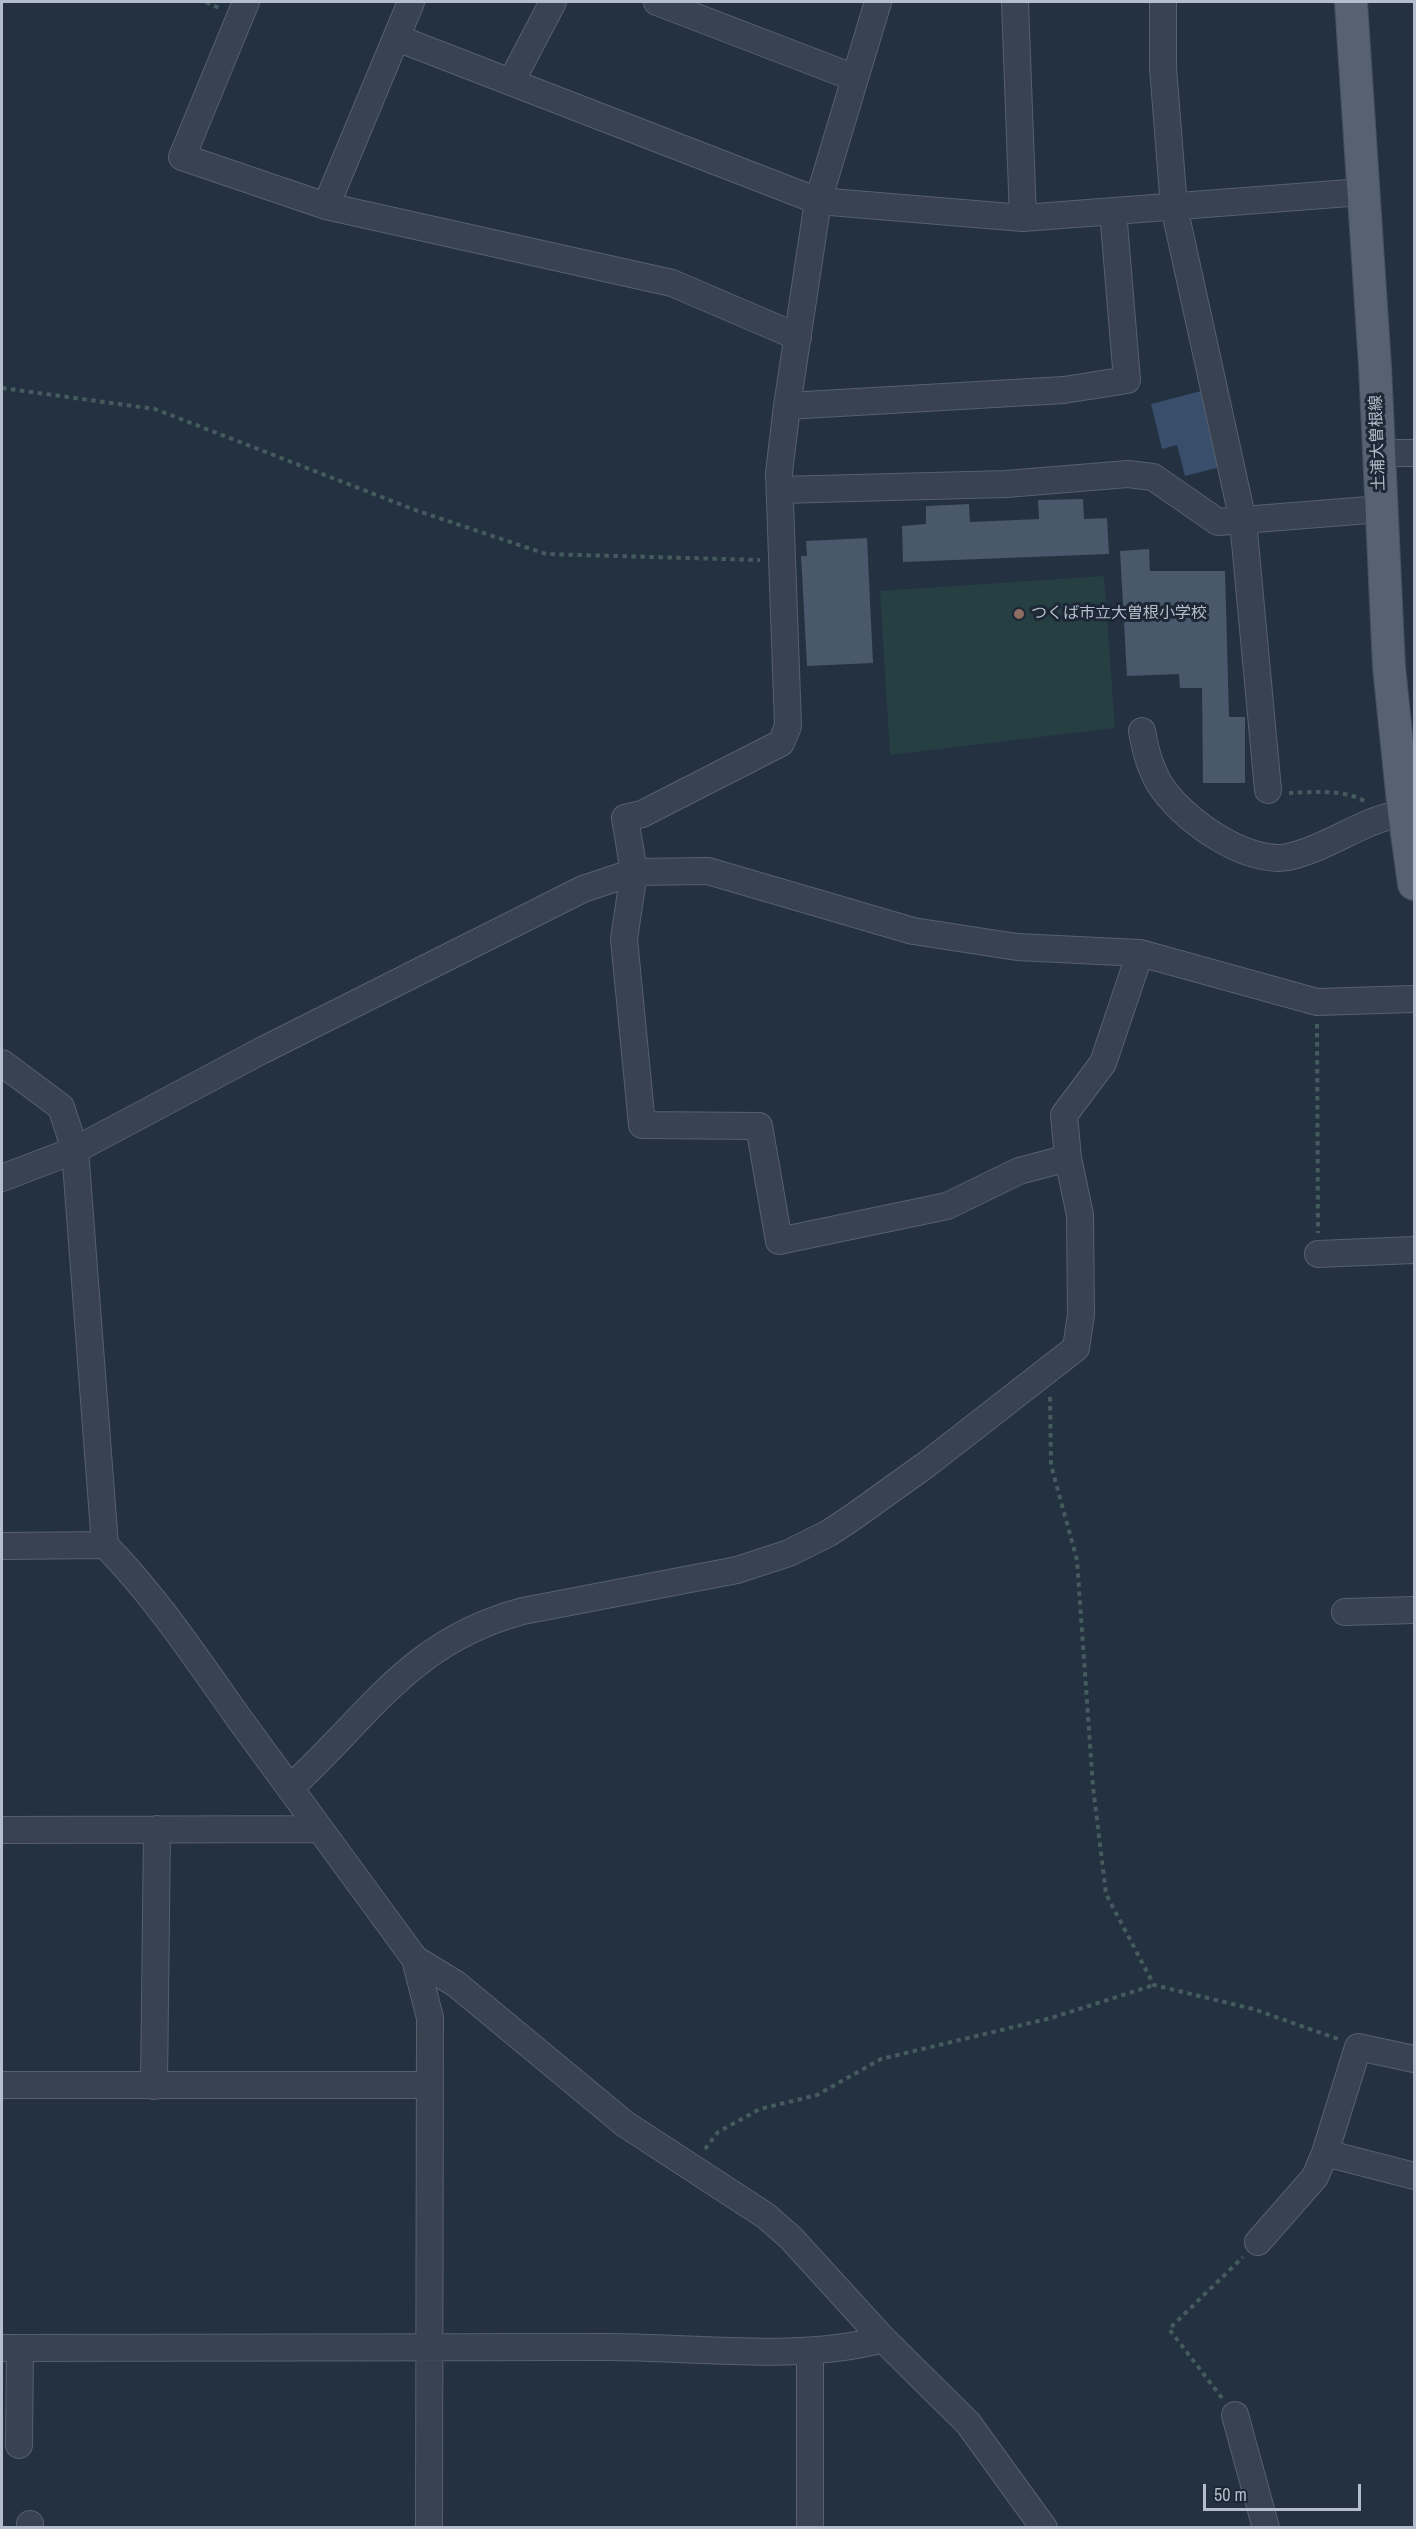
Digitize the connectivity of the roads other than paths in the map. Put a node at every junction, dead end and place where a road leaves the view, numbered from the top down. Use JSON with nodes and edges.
{"nodes":[{"id":1,"x":246,"y":2,"type":"edge"},
{"id":2,"x":411,"y":2,"type":"edge"},
{"id":3,"x":553,"y":2,"type":"edge"},
{"id":4,"x":657,"y":2,"type":"edge"},
{"id":5,"x":878,"y":2,"type":"edge"},
{"id":6,"x":1015,"y":2,"type":"edge"},
{"id":7,"x":1163,"y":2,"type":"edge"},
{"id":8,"x":1351,"y":2,"type":"edge"},
{"id":9,"x":397,"y":38,"type":"junction"},
{"id":10,"x":855,"y":78,"type":"junction"},
{"id":11,"x":511,"y":82,"type":"junction"},
{"id":12,"x":1362,"y":192,"type":"junction"},
{"id":13,"x":818,"y":201,"type":"junction"},
{"id":14,"x":326,"y":206,"type":"junction"},
{"id":15,"x":1174,"y":207,"type":"junction"},
{"id":16,"x":1113,"y":211,"type":"junction"},
{"id":17,"x":1023,"y":218,"type":"junction"},
{"id":18,"x":798,"y":337,"type":"junction"},
{"id":19,"x":787,"y":406,"type":"junction"},
{"id":20,"x":1378,"y":453,"type":"junction"},
{"id":21,"x":1414,"y":453,"type":"edge"},
{"id":22,"x":780,"y":490,"type":"junction"},
{"id":23,"x":1381,"y":509,"type":"junction"},
{"id":24,"x":1243,"y":521,"type":"junction"},
{"id":25,"x":1142,"y":731,"type":"dead end"},
{"id":26,"x":1268,"y":790,"type":"road end"},
{"id":27,"x":1404,"y":812,"type":"junction"},
{"id":28,"x":634,"y":872,"type":"junction"},
{"id":29,"x":1414,"y":884,"type":"edge"},
{"id":30,"x":1140,"y":953,"type":"junction"},
{"id":31,"x":1414,"y":999,"type":"edge"},
{"id":32,"x":2,"y":1064,"type":"edge"},
{"id":33,"x":75,"y":1150,"type":"junction"},
{"id":34,"x":1068,"y":1158,"type":"junction"},
{"id":35,"x":2,"y":1178,"type":"edge"},
{"id":36,"x":1414,"y":1250,"type":"edge"},
{"id":37,"x":1318,"y":1254,"type":"road end"},
{"id":38,"x":105,"y":1545,"type":"junction"},
{"id":39,"x":2,"y":1546,"type":"edge"},
{"id":40,"x":1414,"y":1610,"type":"edge"},
{"id":41,"x":1346,"y":1611,"type":"dead end"},
{"id":42,"x":290,"y":1788,"type":"junction"},
{"id":43,"x":157,"y":1829,"type":"junction"},
{"id":44,"x":318,"y":1829,"type":"junction"},
{"id":45,"x":2,"y":1830,"type":"edge"},
{"id":46,"x":416,"y":1959,"type":"junction"},
{"id":47,"x":1414,"y":2059,"type":"edge"},
{"id":48,"x":2,"y":2085,"type":"edge"},
{"id":49,"x":429,"y":2085,"type":"junction"},
{"id":50,"x":154,"y":2086,"type":"junction"},
{"id":51,"x":1325,"y":2153,"type":"junction"},
{"id":52,"x":1414,"y":2176,"type":"edge"},
{"id":53,"x":1258,"y":2241,"type":"road end"},
{"id":54,"x":883,"y":2340,"type":"junction"},
{"id":55,"x":11,"y":2348,"type":"edge"},
{"id":56,"x":429,"y":2348,"type":"junction"},
{"id":57,"x":810,"y":2351,"type":"junction"},
{"id":58,"x":1234,"y":2415,"type":"road end"},
{"id":59,"x":19,"y":2445,"type":"dead end"},
{"id":60,"x":429,"y":2528,"type":"edge"},
{"id":61,"x":810,"y":2528,"type":"edge"},
{"id":62,"x":1044,"y":2528,"type":"edge"},
{"id":63,"x":1266,"y":2528,"type":"edge"}],
"edges":[{"from":1,"to":14,"type":"street"},
{"from":2,"to":9,"type":"street"},
{"from":3,"to":11,"type":"street"},
{"from":4,"to":10,"type":"street"},
{"from":5,"to":10,"type":"street"},
{"from":6,"to":17,"type":"street"},
{"from":7,"to":15,"type":"street"},
{"from":8,"to":12,"type":"main road","name":"土浦大曽根線"},
{"from":9,"to":11,"type":"street"},
{"from":9,"to":14,"type":"street"},
{"from":10,"to":13,"type":"street"},
{"from":11,"to":13,"type":"street"},
{"from":12,"to":15,"type":"street"},
{"from":12,"to":20,"type":"main road","name":"土浦大曽根線"},
{"from":13,"to":17,"type":"street"},
{"from":13,"to":18,"type":"street"},
{"from":14,"to":18,"type":"street"},
{"from":15,"to":16,"type":"street"},
{"from":15,"to":24,"type":"street"},
{"from":16,"to":17,"type":"street"},
{"from":16,"to":19,"type":"street"},
{"from":18,"to":19,"type":"street"},
{"from":19,"to":22,"type":"street"},
{"from":20,"to":21,"type":"street"},
{"from":20,"to":23,"type":"main road","name":"土浦大曽根線"},
{"from":22,"to":24,"type":"street"},
{"from":22,"to":28,"type":"street"},
{"from":23,"to":24,"type":"street"},
{"from":23,"to":27,"type":"main road","name":"土浦大曽根線"},
{"from":24,"to":26,"type":"street"},
{"from":25,"to":27,"type":"street"},
{"from":27,"to":29,"type":"main road","name":"土浦大曽根線"},
{"from":28,"to":30,"type":"street"},
{"from":28,"to":33,"type":"street"},
{"from":28,"to":34,"type":"street"},
{"from":30,"to":31,"type":"street"},
{"from":30,"to":34,"type":"street"},
{"from":32,"to":33,"type":"street"},
{"from":33,"to":35,"type":"street"},
{"from":33,"to":38,"type":"street"},
{"from":34,"to":42,"type":"street"},
{"from":36,"to":37,"type":"street"},
{"from":38,"to":39,"type":"street"},
{"from":38,"to":42,"type":"street"},
{"from":40,"to":41,"type":"street"},
{"from":42,"to":44,"type":"street"},
{"from":43,"to":44,"type":"street"},
{"from":43,"to":45,"type":"street"},
{"from":43,"to":50,"type":"street"},
{"from":44,"to":46,"type":"street"},
{"from":46,"to":49,"type":"street"},
{"from":46,"to":54,"type":"street"},
{"from":47,"to":51,"type":"street"},
{"from":48,"to":50,"type":"street"},
{"from":49,"to":50,"type":"street"},
{"from":49,"to":56,"type":"street"},
{"from":51,"to":52,"type":"street"},
{"from":51,"to":53,"type":"street"},
{"from":54,"to":57,"type":"street"},
{"from":54,"to":62,"type":"street"},
{"from":55,"to":56,"type":"street"},
{"from":55,"to":59,"type":"street"},
{"from":56,"to":57,"type":"street"},
{"from":56,"to":60,"type":"street"},
{"from":57,"to":61,"type":"street"},
{"from":58,"to":63,"type":"street"}]}
